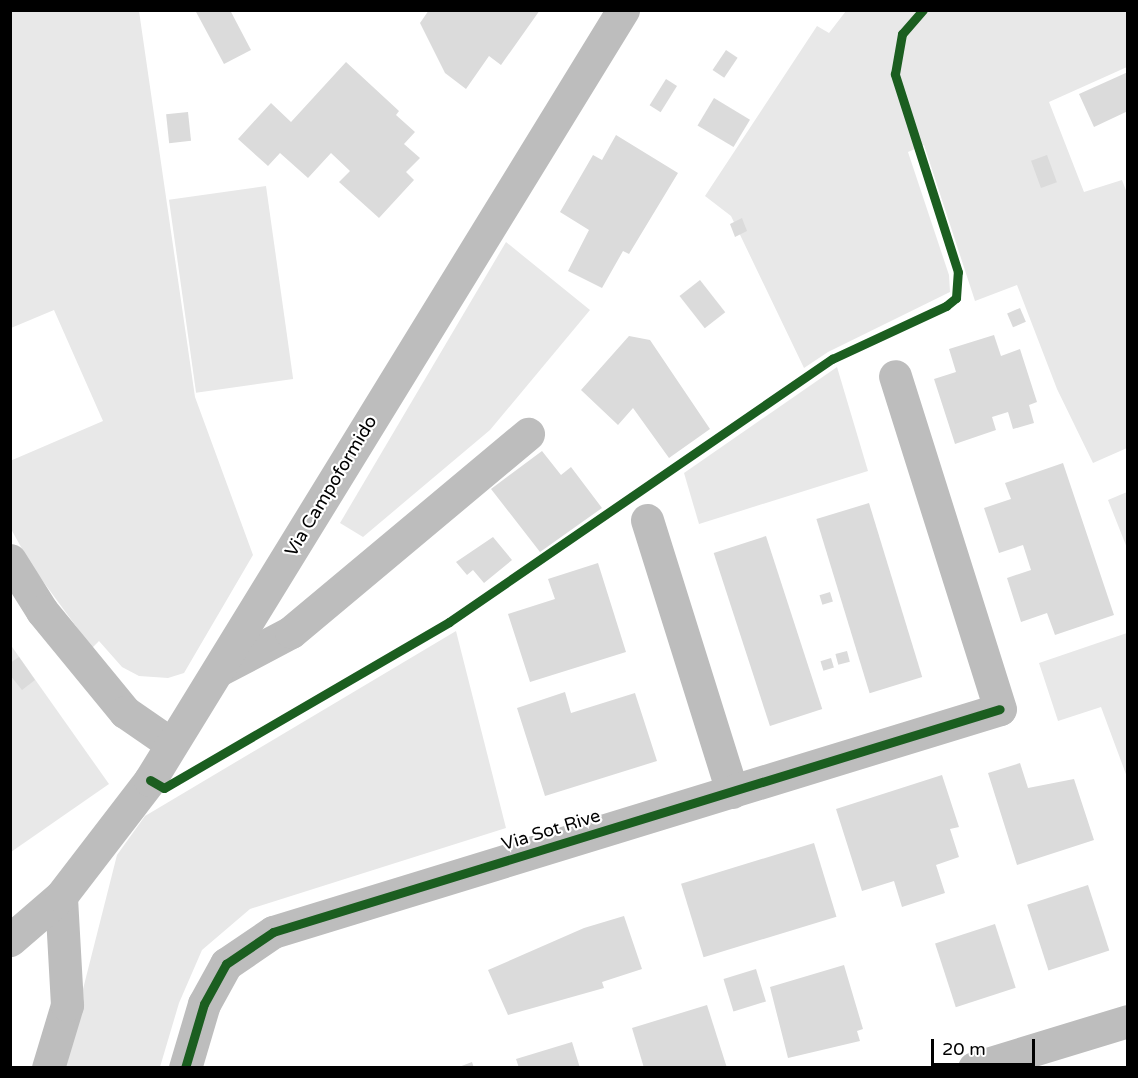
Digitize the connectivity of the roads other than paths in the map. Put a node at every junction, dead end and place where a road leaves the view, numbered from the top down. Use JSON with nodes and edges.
{"nodes":[{"id":1,"x":623,"y":10,"type":"edge"},
{"id":2,"x":895,"y":376,"type":"dead end"},
{"id":3,"x":528,"y":434,"type":"dead end"},
{"id":4,"x":647,"y":520,"type":"dead end"},
{"id":5,"x":10,"y":560,"type":"edge"},
{"id":6,"x":219,"y":670,"type":"junction"},
{"id":7,"x":170,"y":743,"type":"junction"},
{"id":8,"x":732,"y":792,"type":"junction"},
{"id":9,"x":61,"y":896,"type":"junction"},
{"id":10,"x":10,"y":940,"type":"edge"},
{"id":11,"x":1128,"y":1021,"type":"edge"},
{"id":12,"x":48,"y":1068,"type":"edge"},
{"id":13,"x":185,"y":1068,"type":"edge"},
{"id":14,"x":974,"y":1068,"type":"edge"}],
"edges":[{"from":1,"to":6,"type":"street","name":"Via Campoformido"},
{"from":2,"to":8,"type":"street","name":"Via Sot Rive"},
{"from":3,"to":6,"type":"street"},
{"from":4,"to":8,"type":"street"},
{"from":5,"to":7,"type":"street"},
{"from":6,"to":7,"type":"street","name":"Via Campoformido"},
{"from":7,"to":9,"type":"street","name":"Via Campoformido"},
{"from":8,"to":13,"type":"street","name":"Via Sot Rive"},
{"from":9,"to":10,"type":"street","name":"Via Campoformido"},
{"from":9,"to":12,"type":"street"},
{"from":11,"to":14,"type":"street"}]}
